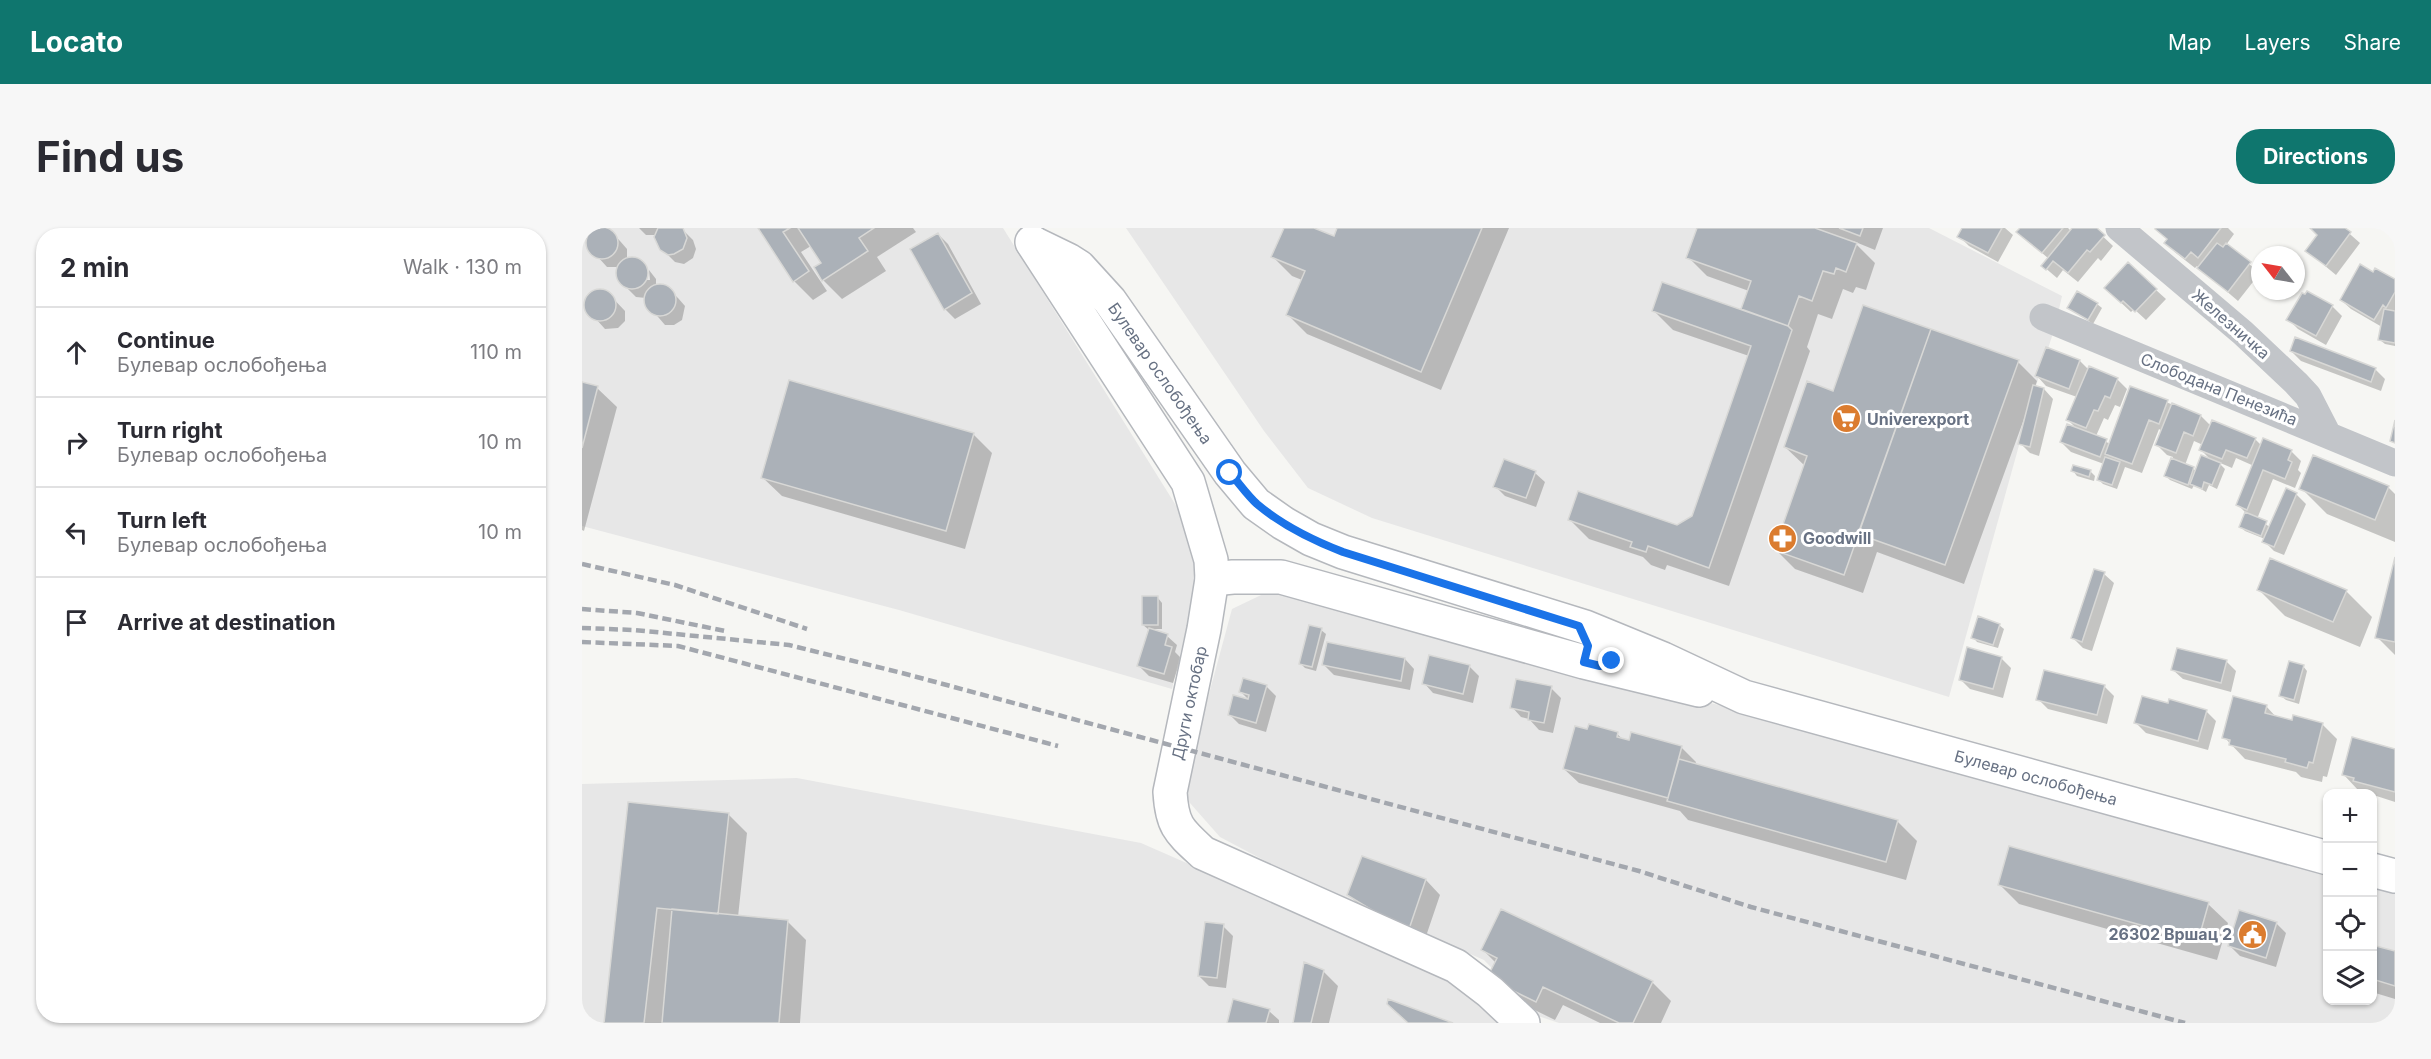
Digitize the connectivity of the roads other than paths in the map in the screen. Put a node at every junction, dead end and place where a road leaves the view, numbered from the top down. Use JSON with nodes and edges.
{"nodes":[{"id":1,"x":2119,"y":228,"type":"edge"},
{"id":2,"x":1029,"y":236,"type":"edge"},
{"id":3,"x":2043,"y":317,"type":"dead end"},
{"id":4,"x":2327,"y":433,"type":"junction"},
{"id":5,"x":2395,"y":462,"type":"edge"},
{"id":6,"x":1212,"y":579,"type":"junction"},
{"id":7,"x":1579,"y":626,"type":"junction"},
{"id":8,"x":1663,"y":658,"type":"junction"},
{"id":9,"x":1592,"y":664,"type":"junction"},
{"id":10,"x":1744,"y":697,"type":"junction"},
{"id":11,"x":2323,"y":857,"type":"edge"},
{"id":12,"x":2377,"y":871,"type":"edge"},
{"id":13,"x":2395,"y":876,"type":"edge"},
{"id":14,"x":1523,"y":1023,"type":"edge"}],
"edges":[{"from":1,"to":4,"type":"street","name":"Железничка"},
{"from":2,"to":6,"type":"street","name":"Други октобар"},
{"from":2,"to":7,"type":"street","name":"Булевар ослобођења"},
{"from":3,"to":4,"type":"street","name":"Слободана Пенезића"},
{"from":4,"to":5,"type":"street","name":"Слободана Пенезића"},
{"from":6,"to":9,"type":"street","name":"Булевар ослобођења"},
{"from":6,"to":14,"type":"street","name":"Други октобар"},
{"from":7,"to":8,"type":"street","name":"Булевар ослобођења"},
{"from":7,"to":9,"type":"street"},
{"from":8,"to":9,"type":"street","name":"Булевар ослобођења"},
{"from":8,"to":10,"type":"street","name":"Булевар ослобођења"},
{"from":9,"to":10,"type":"street","name":"Булевар ослобођења"},
{"from":10,"to":11,"type":"street","name":"Булевар ослобођења"},
{"from":12,"to":13,"type":"street"}]}
